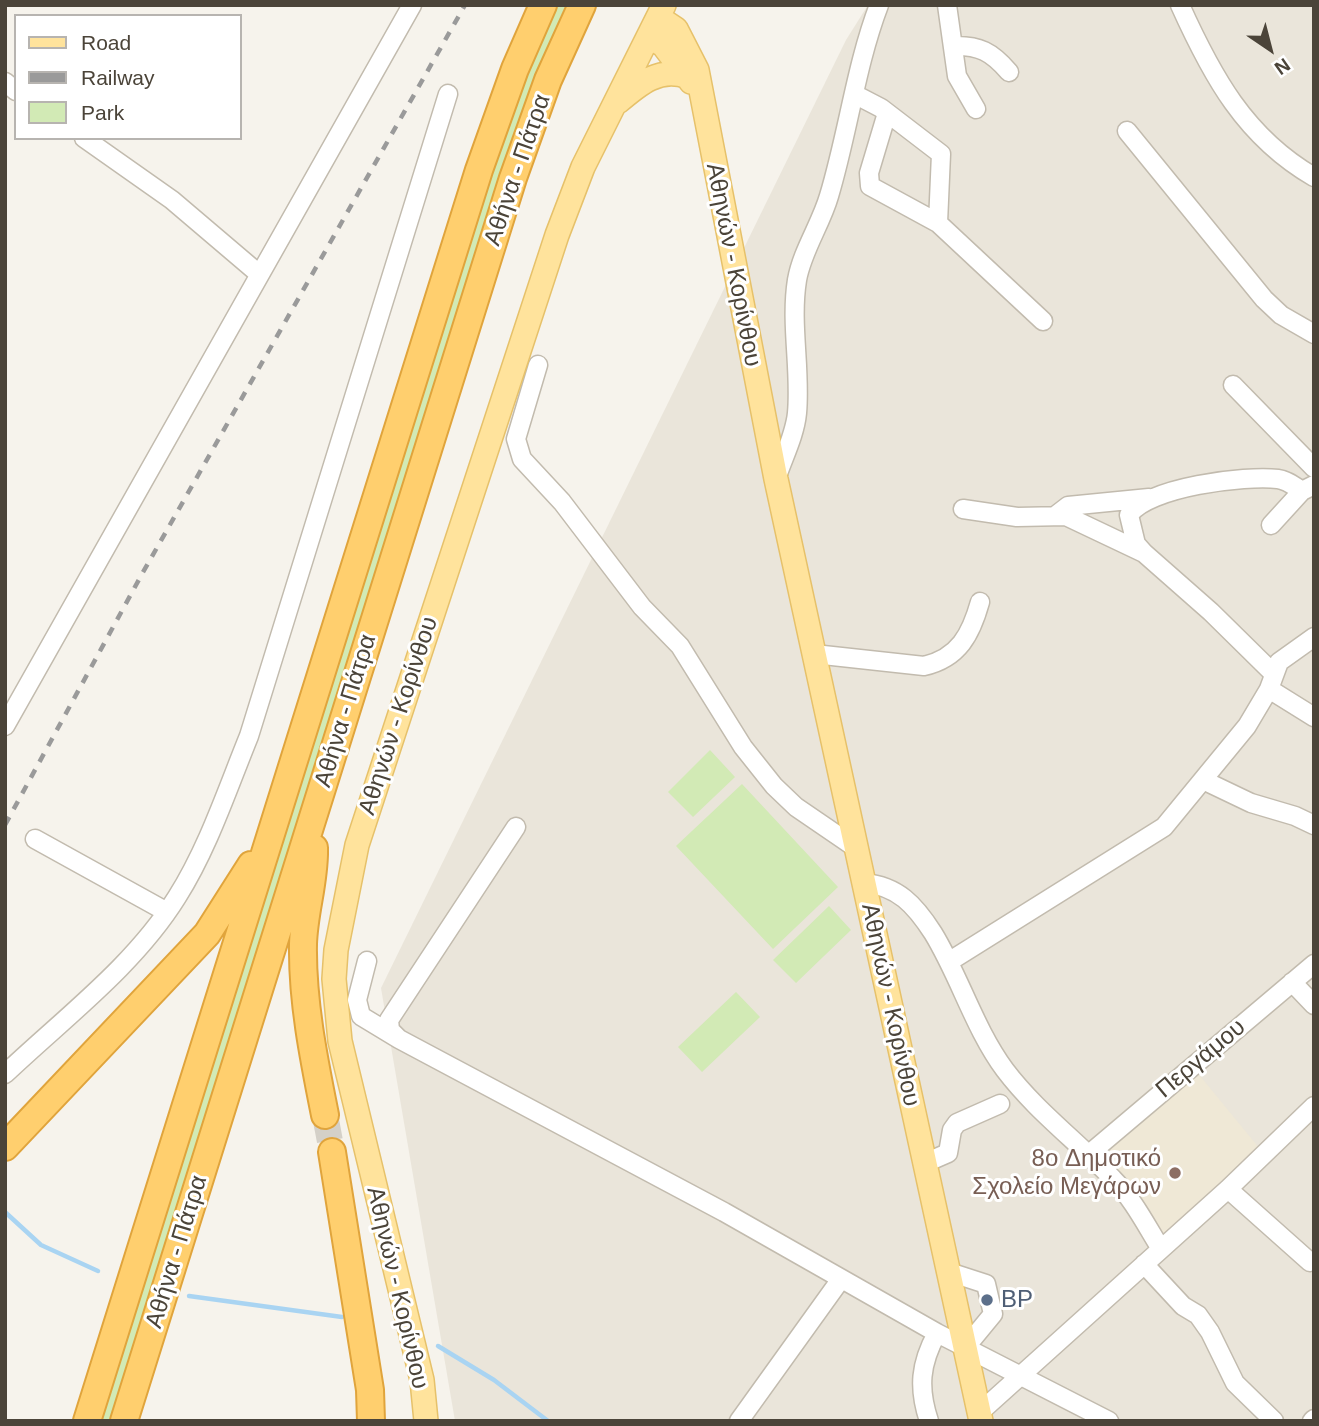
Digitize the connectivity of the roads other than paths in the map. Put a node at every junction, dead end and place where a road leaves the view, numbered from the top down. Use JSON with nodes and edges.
{"nodes":[{"id":1,"x":412,"y":5,"type":"edge"},
{"id":2,"x":542,"y":5,"type":"edge"},
{"id":3,"x":582,"y":5,"type":"edge"},
{"id":4,"x":879,"y":5,"type":"edge"},
{"id":5,"x":947,"y":5,"type":"edge"},
{"id":6,"x":1180,"y":5,"type":"edge"},
{"id":7,"x":657,"y":20,"type":"edge"},
{"id":8,"x":953,"y":47,"type":"junction"},
{"id":9,"x":1009,"y":72,"type":"dead end"},
{"id":10,"x":694,"y":86,"type":"junction"},
{"id":11,"x":448,"y":94,"type":"dead end"},
{"id":12,"x":856,"y":95,"type":"junction"},
{"id":13,"x":613,"y":106,"type":"junction"},
{"id":14,"x":976,"y":108,"type":"dead end"},
{"id":15,"x":887,"y":113,"type":"junction"},
{"id":16,"x":1128,"y":131,"type":"dead end"},
{"id":17,"x":87,"y":140,"type":"edge"},
{"id":18,"x":1314,"y":177,"type":"edge"},
{"id":19,"x":938,"y":223,"type":"junction"},
{"id":20,"x":259,"y":274,"type":"junction"},
{"id":21,"x":1043,"y":321,"type":"dead end"},
{"id":22,"x":1314,"y":334,"type":"edge"},
{"id":23,"x":538,"y":365,"type":"dead end"},
{"id":24,"x":1233,"y":386,"type":"dead end"},
{"id":25,"x":1314,"y":468,"type":"edge"},
{"id":26,"x":776,"y":479,"type":"junction"},
{"id":27,"x":1308,"y":488,"type":"edge"},
{"id":28,"x":1156,"y":497,"type":"junction"},
{"id":29,"x":962,"y":509,"type":"dead end"},
{"id":30,"x":1054,"y":517,"type":"junction"},
{"id":31,"x":1271,"y":525,"type":"dead end"},
{"id":32,"x":1144,"y":553,"type":"junction"},
{"id":33,"x":980,"y":602,"type":"dead end"},
{"id":34,"x":1314,"y":637,"type":"edge"},
{"id":35,"x":814,"y":654,"type":"junction"},
{"id":36,"x":1272,"y":682,"type":"junction"},
{"id":37,"x":1314,"y":717,"type":"edge"},
{"id":38,"x":5,"y":726,"type":"edge"},
{"id":39,"x":1205,"y":781,"type":"junction"},
{"id":40,"x":314,"y":814,"type":"junction"},
{"id":41,"x":1314,"y":825,"type":"edge"},
{"id":42,"x":516,"y":827,"type":"dead end"},
{"id":43,"x":272,"y":831,"type":"junction"},
{"id":44,"x":35,"y":839,"type":"dead end"},
{"id":45,"x":856,"y":848,"type":"junction"},
{"id":46,"x":864,"y":883,"type":"junction"},
{"id":47,"x":166,"y":912,"type":"junction"},
{"id":48,"x":367,"y":961,"type":"dead end"},
{"id":49,"x":950,"y":961,"type":"junction"},
{"id":50,"x":1314,"y":964,"type":"edge"},
{"id":51,"x":1292,"y":982,"type":"junction"},
{"id":52,"x":1314,"y":1005,"type":"edge"},
{"id":53,"x":399,"y":1039,"type":"junction"},
{"id":54,"x":5,"y":1074,"type":"edge"},
{"id":55,"x":1000,"y":1104,"type":"dead end"},
{"id":56,"x":1314,"y":1106,"type":"edge"},
{"id":57,"x":324,"y":1115,"type":"tunnel mouth"},
{"id":58,"x":5,"y":1147,"type":"edge"},
{"id":59,"x":332,"y":1152,"type":"tunnel mouth"},
{"id":60,"x":1088,"y":1155,"type":"junction"},
{"id":61,"x":925,"y":1163,"type":"junction"},
{"id":62,"x":1228,"y":1189,"type":"junction"},
{"id":63,"x":1161,"y":1249,"type":"junction"},
{"id":64,"x":1310,"y":1262,"type":"dead end"},
{"id":65,"x":1144,"y":1264,"type":"junction"},
{"id":66,"x":949,"y":1272,"type":"junction"},
{"id":67,"x":841,"y":1279,"type":"junction"},
{"id":68,"x":937,"y":1334,"type":"junction"},
{"id":69,"x":965,"y":1348,"type":"junction"},
{"id":70,"x":1022,"y":1375,"type":"junction"},
{"id":71,"x":980,"y":1417,"type":"edge"},
{"id":72,"x":87,"y":1421,"type":"edge"},
{"id":73,"x":124,"y":1421,"type":"edge"},
{"id":74,"x":371,"y":1421,"type":"edge"},
{"id":75,"x":426,"y":1421,"type":"edge"},
{"id":76,"x":739,"y":1421,"type":"edge"},
{"id":77,"x":929,"y":1421,"type":"edge"},
{"id":78,"x":1109,"y":1421,"type":"edge"},
{"id":79,"x":1274,"y":1421,"type":"edge"}],
"edges":[{"from":1,"to":20,"type":"street"},
{"from":2,"to":43,"type":"highway","name":"Αθήνα - Πάτρα"},
{"from":3,"to":40,"type":"highway","name":"Αθήνα - Πάτρα"},
{"from":4,"to":12,"type":"street"},
{"from":5,"to":8,"type":"street"},
{"from":6,"to":18,"type":"street"},
{"from":7,"to":10,"type":"main road","name":"Αθηνών - Κορίνθου"},
{"from":7,"to":13,"type":"main road","name":"Αθηνών - Κορίνθου"},
{"from":8,"to":9,"type":"street"},
{"from":8,"to":14,"type":"street"},
{"from":10,"to":13,"type":"main road"},
{"from":10,"to":26,"type":"main road","name":"Αθηνών - Κορίνθου"},
{"from":11,"to":47,"type":"street"},
{"from":12,"to":15,"type":"street"},
{"from":12,"to":26,"type":"street"},
{"from":13,"to":75,"type":"main road","name":"Αθηνών - Κορίνθου"},
{"from":15,"to":19,"type":"street"},
{"from":15,"to":19,"type":"street"},
{"from":16,"to":22,"type":"street"},
{"from":17,"to":20,"type":"street"},
{"from":19,"to":21,"type":"street"},
{"from":20,"to":38,"type":"street"},
{"from":23,"to":45,"type":"street"},
{"from":24,"to":25,"type":"street"},
{"from":26,"to":35,"type":"main road","name":"Αθηνών - Κορίνθου"},
{"from":27,"to":28,"type":"street"},
{"from":27,"to":31,"type":"street"},
{"from":28,"to":30,"type":"street"},
{"from":28,"to":32,"type":"street"},
{"from":29,"to":30,"type":"street"},
{"from":30,"to":32,"type":"street"},
{"from":32,"to":36,"type":"street"},
{"from":33,"to":35,"type":"street"},
{"from":34,"to":36,"type":"street"},
{"from":35,"to":45,"type":"main road","name":"Αθηνών - Κορίνθου"},
{"from":36,"to":37,"type":"street"},
{"from":36,"to":39,"type":"street"},
{"from":39,"to":41,"type":"street"},
{"from":39,"to":49,"type":"street"},
{"from":40,"to":57,"type":"highway"},
{"from":40,"to":73,"type":"highway","name":"Αθήνα - Πάτρα"},
{"from":42,"to":53,"type":"street"},
{"from":43,"to":58,"type":"highway"},
{"from":43,"to":72,"type":"highway","name":"Αθήνα - Πάτρα"},
{"from":44,"to":47,"type":"street"},
{"from":45,"to":46,"type":"main road","name":"Αθηνών - Κορίνθου"},
{"from":46,"to":49,"type":"street"},
{"from":46,"to":61,"type":"main road","name":"Αθηνών - Κορίνθου"},
{"from":47,"to":54,"type":"street"},
{"from":48,"to":53,"type":"street"},
{"from":49,"to":60,"type":"street"},
{"from":50,"to":51,"type":"street","name":"Περγάμου"},
{"from":51,"to":52,"type":"street"},
{"from":51,"to":60,"type":"street","name":"Περγάμου"},
{"from":53,"to":67,"type":"street"},
{"from":55,"to":61,"type":"street"},
{"from":56,"to":62,"type":"street"},
{"from":59,"to":74,"type":"highway"},
{"from":60,"to":63,"type":"street"},
{"from":61,"to":66,"type":"main road","name":"Αθηνών - Κορίνθου"},
{"from":62,"to":63,"type":"street"},
{"from":62,"to":64,"type":"street"},
{"from":63,"to":65,"type":"street"},
{"from":65,"to":70,"type":"street"},
{"from":65,"to":79,"type":"street"},
{"from":66,"to":69,"type":"main road","name":"Αθηνών - Κορίνθου"},
{"from":66,"to":69,"type":"street"},
{"from":67,"to":68,"type":"street"},
{"from":67,"to":76,"type":"street"},
{"from":68,"to":69,"type":"street"},
{"from":68,"to":77,"type":"street"},
{"from":69,"to":70,"type":"street"},
{"from":69,"to":71,"type":"main road","name":"Αθηνών - Κορίνθου"},
{"from":70,"to":71,"type":"street"},
{"from":70,"to":78,"type":"street"}]}
